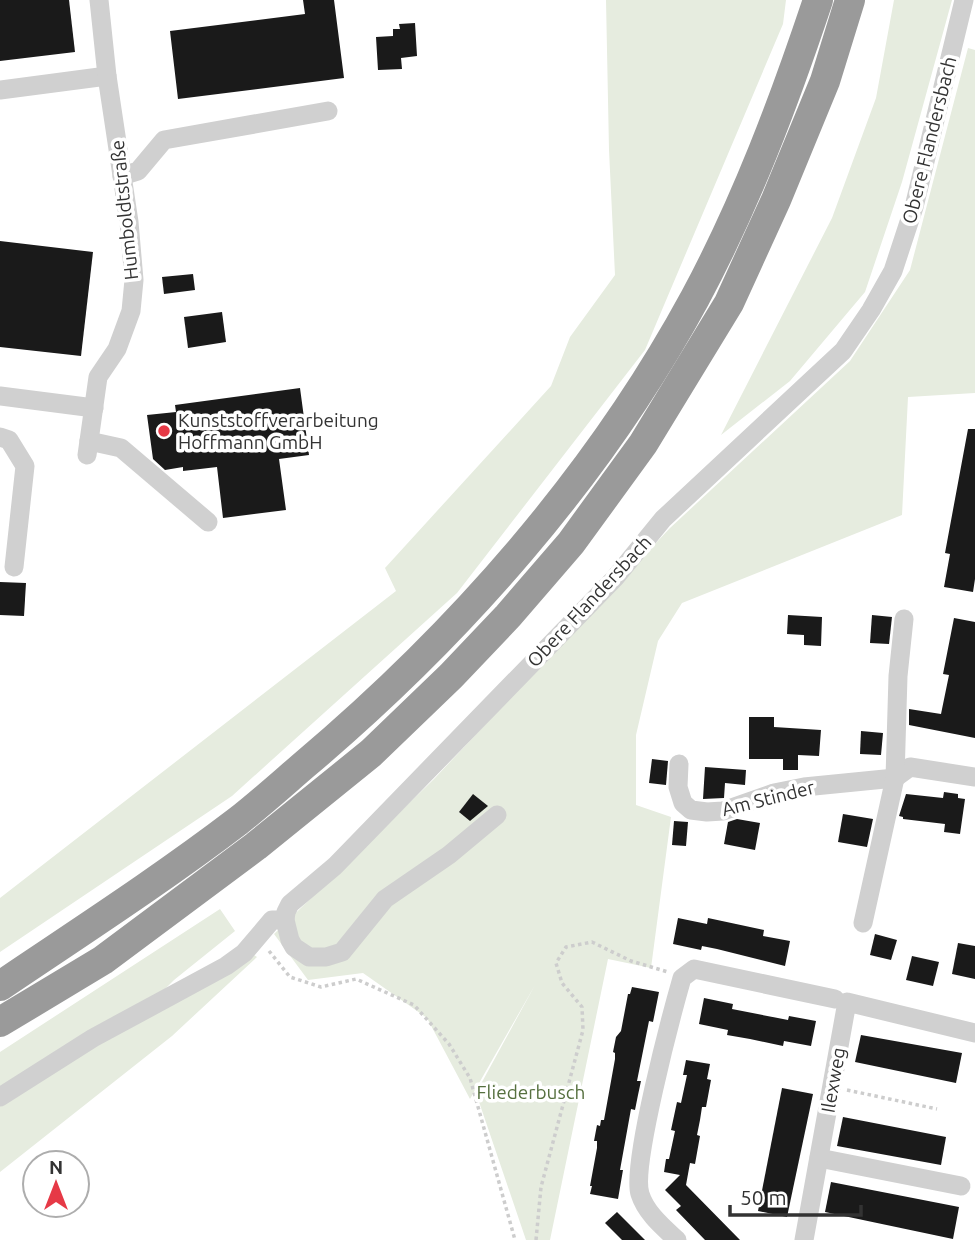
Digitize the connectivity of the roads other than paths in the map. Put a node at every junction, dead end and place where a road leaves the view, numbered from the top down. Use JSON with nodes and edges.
{"nodes":[{"id":1,"x":818,"y":0,"type":"edge"},
{"id":2,"x":850,"y":0,"type":"edge"},
{"id":3,"x":964,"y":0,"type":"edge"},
{"id":4,"x":105,"y":1,"type":"edge"},
{"id":5,"x":107,"y":76,"type":"junction"},
{"id":6,"x":0,"y":90,"type":"edge"},
{"id":7,"x":328,"y":111,"type":"dead end"},
{"id":8,"x":122,"y":176,"type":"junction"},
{"id":9,"x":0,"y":396,"type":"edge"},
{"id":10,"x":94,"y":408,"type":"junction"},
{"id":11,"x":0,"y":437,"type":"edge"},
{"id":12,"x":208,"y":522,"type":"dead end"},
{"id":13,"x":14,"y":567,"type":"dead end"},
{"id":14,"x":904,"y":620,"type":"dead end"},
{"id":15,"x":679,"y":764,"type":"dead end"},
{"id":16,"x":975,"y":777,"type":"edge"},
{"id":17,"x":895,"y":778,"type":"junction"},
{"id":18,"x":497,"y":815,"type":"dead end"},
{"id":19,"x":285,"y":920,"type":"junction"},
{"id":20,"x":863,"y":923,"type":"dead end"},
{"id":21,"x":0,"y":986,"type":"edge"},
{"id":22,"x":841,"y":1000,"type":"junction"},
{"id":23,"x":0,"y":1022,"type":"edge"},
{"id":24,"x":975,"y":1033,"type":"edge"},
{"id":25,"x":0,"y":1097,"type":"edge"},
{"id":26,"x":819,"y":1158,"type":"junction"},
{"id":27,"x":961,"y":1186,"type":"dead end"},
{"id":28,"x":677,"y":1240,"type":"edge"},
{"id":29,"x":804,"y":1240,"type":"edge"}],
"edges":[{"from":1,"to":21,"type":"highway"},
{"from":2,"to":23,"type":"highway"},
{"from":3,"to":19,"type":"street","name":"Obere Flandersbach"},
{"from":4,"to":5,"type":"street","name":"Humboldtstraße"},
{"from":5,"to":6,"type":"street"},
{"from":5,"to":8,"type":"street","name":"Humboldtstraße"},
{"from":7,"to":8,"type":"street"},
{"from":8,"to":10,"type":"street","name":"Humboldtstraße"},
{"from":9,"to":10,"type":"street"},
{"from":10,"to":12,"type":"street","name":"Humboldtstraße"},
{"from":11,"to":13,"type":"street"},
{"from":14,"to":17,"type":"street"},
{"from":15,"to":17,"type":"street","name":"Am Stinder"},
{"from":16,"to":17,"type":"street","name":"Am Stinder"},
{"from":17,"to":20,"type":"street"},
{"from":18,"to":19,"type":"street"},
{"from":19,"to":25,"type":"street"},
{"from":22,"to":24,"type":"street"},
{"from":22,"to":26,"type":"street","name":"Ilexweg"},
{"from":22,"to":28,"type":"street"},
{"from":26,"to":27,"type":"street"},
{"from":26,"to":29,"type":"street","name":"Ilexweg"}]}
